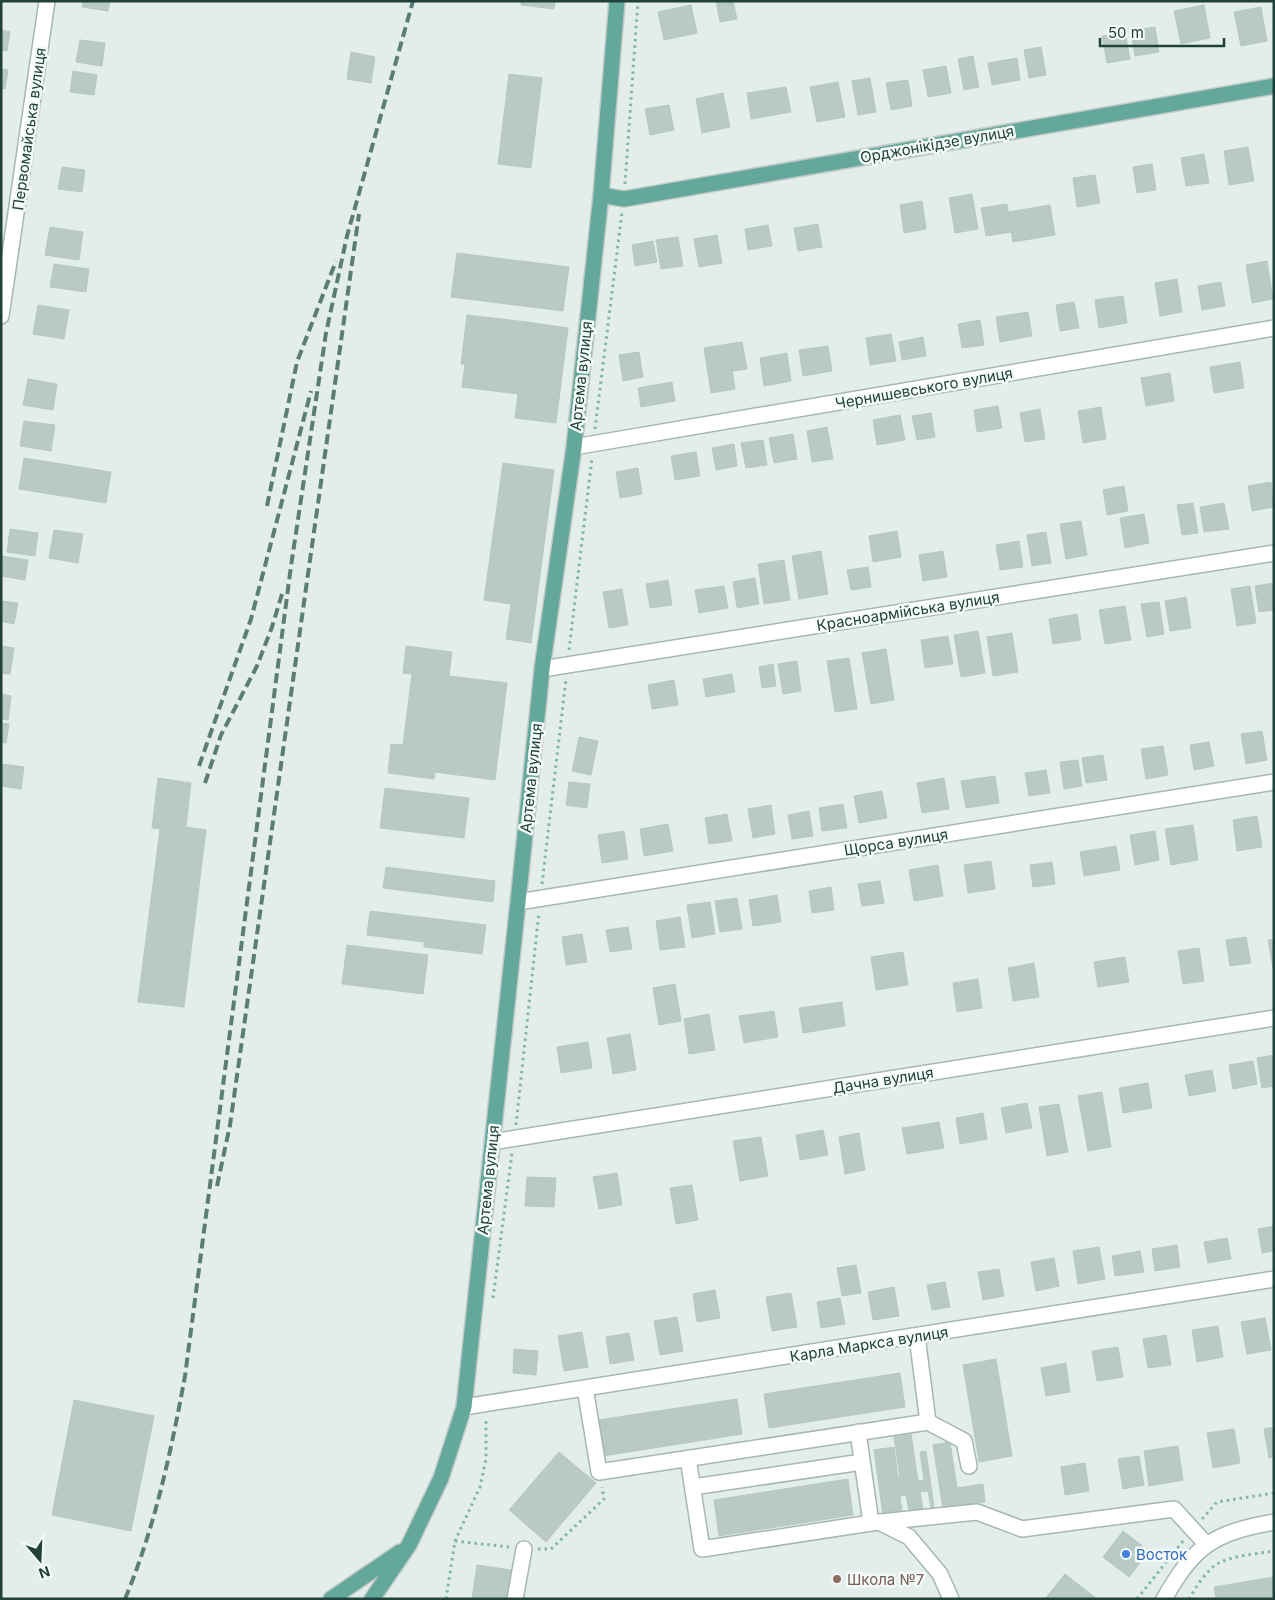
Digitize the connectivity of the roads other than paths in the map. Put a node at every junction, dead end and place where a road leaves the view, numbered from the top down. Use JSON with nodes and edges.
{"nodes":[{"id":1,"x":47,"y":1,"type":"edge"},
{"id":2,"x":617,"y":1,"type":"edge"},
{"id":3,"x":1274,"y":86,"type":"edge"},
{"id":4,"x":601,"y":195,"type":"junction"},
{"id":5,"x":1,"y":316,"type":"edge"},
{"id":6,"x":1274,"y":328,"type":"edge"},
{"id":7,"x":574,"y":447,"type":"junction"},
{"id":8,"x":1274,"y":553,"type":"edge"},
{"id":9,"x":542,"y":669,"type":"junction"},
{"id":10,"x":1274,"y":782,"type":"edge"},
{"id":11,"x":518,"y":902,"type":"junction"},
{"id":12,"x":1274,"y":1018,"type":"edge"},
{"id":13,"x":492,"y":1142,"type":"junction"},
{"id":14,"x":1274,"y":1279,"type":"edge"},
{"id":15,"x":917,"y":1336,"type":"junction"},
{"id":16,"x":585,"y":1388,"type":"junction"},
{"id":17,"x":464,"y":1408,"type":"junction"},
{"id":18,"x":928,"y":1422,"type":"junction"},
{"id":19,"x":858,"y":1432,"type":"junction"},
{"id":20,"x":688,"y":1458,"type":"junction"},
{"id":21,"x":862,"y":1462,"type":"junction"},
{"id":22,"x":968,"y":1466,"type":"dead end"},
{"id":23,"x":693,"y":1488,"type":"junction"},
{"id":24,"x":875,"y":1522,"type":"junction"},
{"id":25,"x":1274,"y":1522,"type":"edge"},
{"id":26,"x":1206,"y":1544,"type":"junction"},
{"id":27,"x":409,"y":1545,"type":"junction"},
{"id":28,"x":524,"y":1549,"type":"road end"},
{"id":29,"x":332,"y":1599,"type":"edge"},
{"id":30,"x":372,"y":1599,"type":"edge"},
{"id":31,"x":516,"y":1599,"type":"edge"},
{"id":32,"x":951,"y":1599,"type":"edge"},
{"id":33,"x":1164,"y":1599,"type":"edge"}],
"edges":[{"from":1,"to":5,"type":"street","name":"Первомайська вулиця"},
{"from":2,"to":4,"type":"main road","name":"Артема вулиця"},
{"from":3,"to":4,"type":"main road","name":"Орджонікідзе вулиця"},
{"from":4,"to":7,"type":"main road","name":"Артема вулиця"},
{"from":6,"to":7,"type":"street","name":"Чернишевського вулиця"},
{"from":7,"to":9,"type":"main road","name":"Артема вулиця"},
{"from":8,"to":9,"type":"street","name":"Красноармійська вулиця"},
{"from":9,"to":11,"type":"main road","name":"Артема вулиця"},
{"from":10,"to":11,"type":"street","name":"Щорса вулиця"},
{"from":11,"to":13,"type":"main road","name":"Артема вулиця"},
{"from":12,"to":13,"type":"street","name":"Дачна вулиця"},
{"from":13,"to":17,"type":"main road","name":"Артема вулиця"},
{"from":14,"to":15,"type":"street","name":"Карла Маркса вулиця"},
{"from":15,"to":16,"type":"street","name":"Карла Маркса вулиця"},
{"from":15,"to":18,"type":"street"},
{"from":16,"to":17,"type":"street","name":"Карла Маркса вулиця"},
{"from":16,"to":20,"type":"street"},
{"from":17,"to":27,"type":"main road","name":"Артема вулиця"},
{"from":18,"to":19,"type":"street"},
{"from":18,"to":22,"type":"street"},
{"from":19,"to":20,"type":"street"},
{"from":19,"to":21,"type":"street"},
{"from":20,"to":23,"type":"street"},
{"from":21,"to":23,"type":"street"},
{"from":21,"to":24,"type":"street"},
{"from":23,"to":24,"type":"street"},
{"from":24,"to":26,"type":"street"},
{"from":24,"to":32,"type":"street"},
{"from":25,"to":26,"type":"street"},
{"from":26,"to":33,"type":"street"},
{"from":27,"to":29,"type":"main road","name":"Артема вулиця"},
{"from":27,"to":30,"type":"main road","name":"Артема вулиця"},
{"from":28,"to":31,"type":"street"}]}
